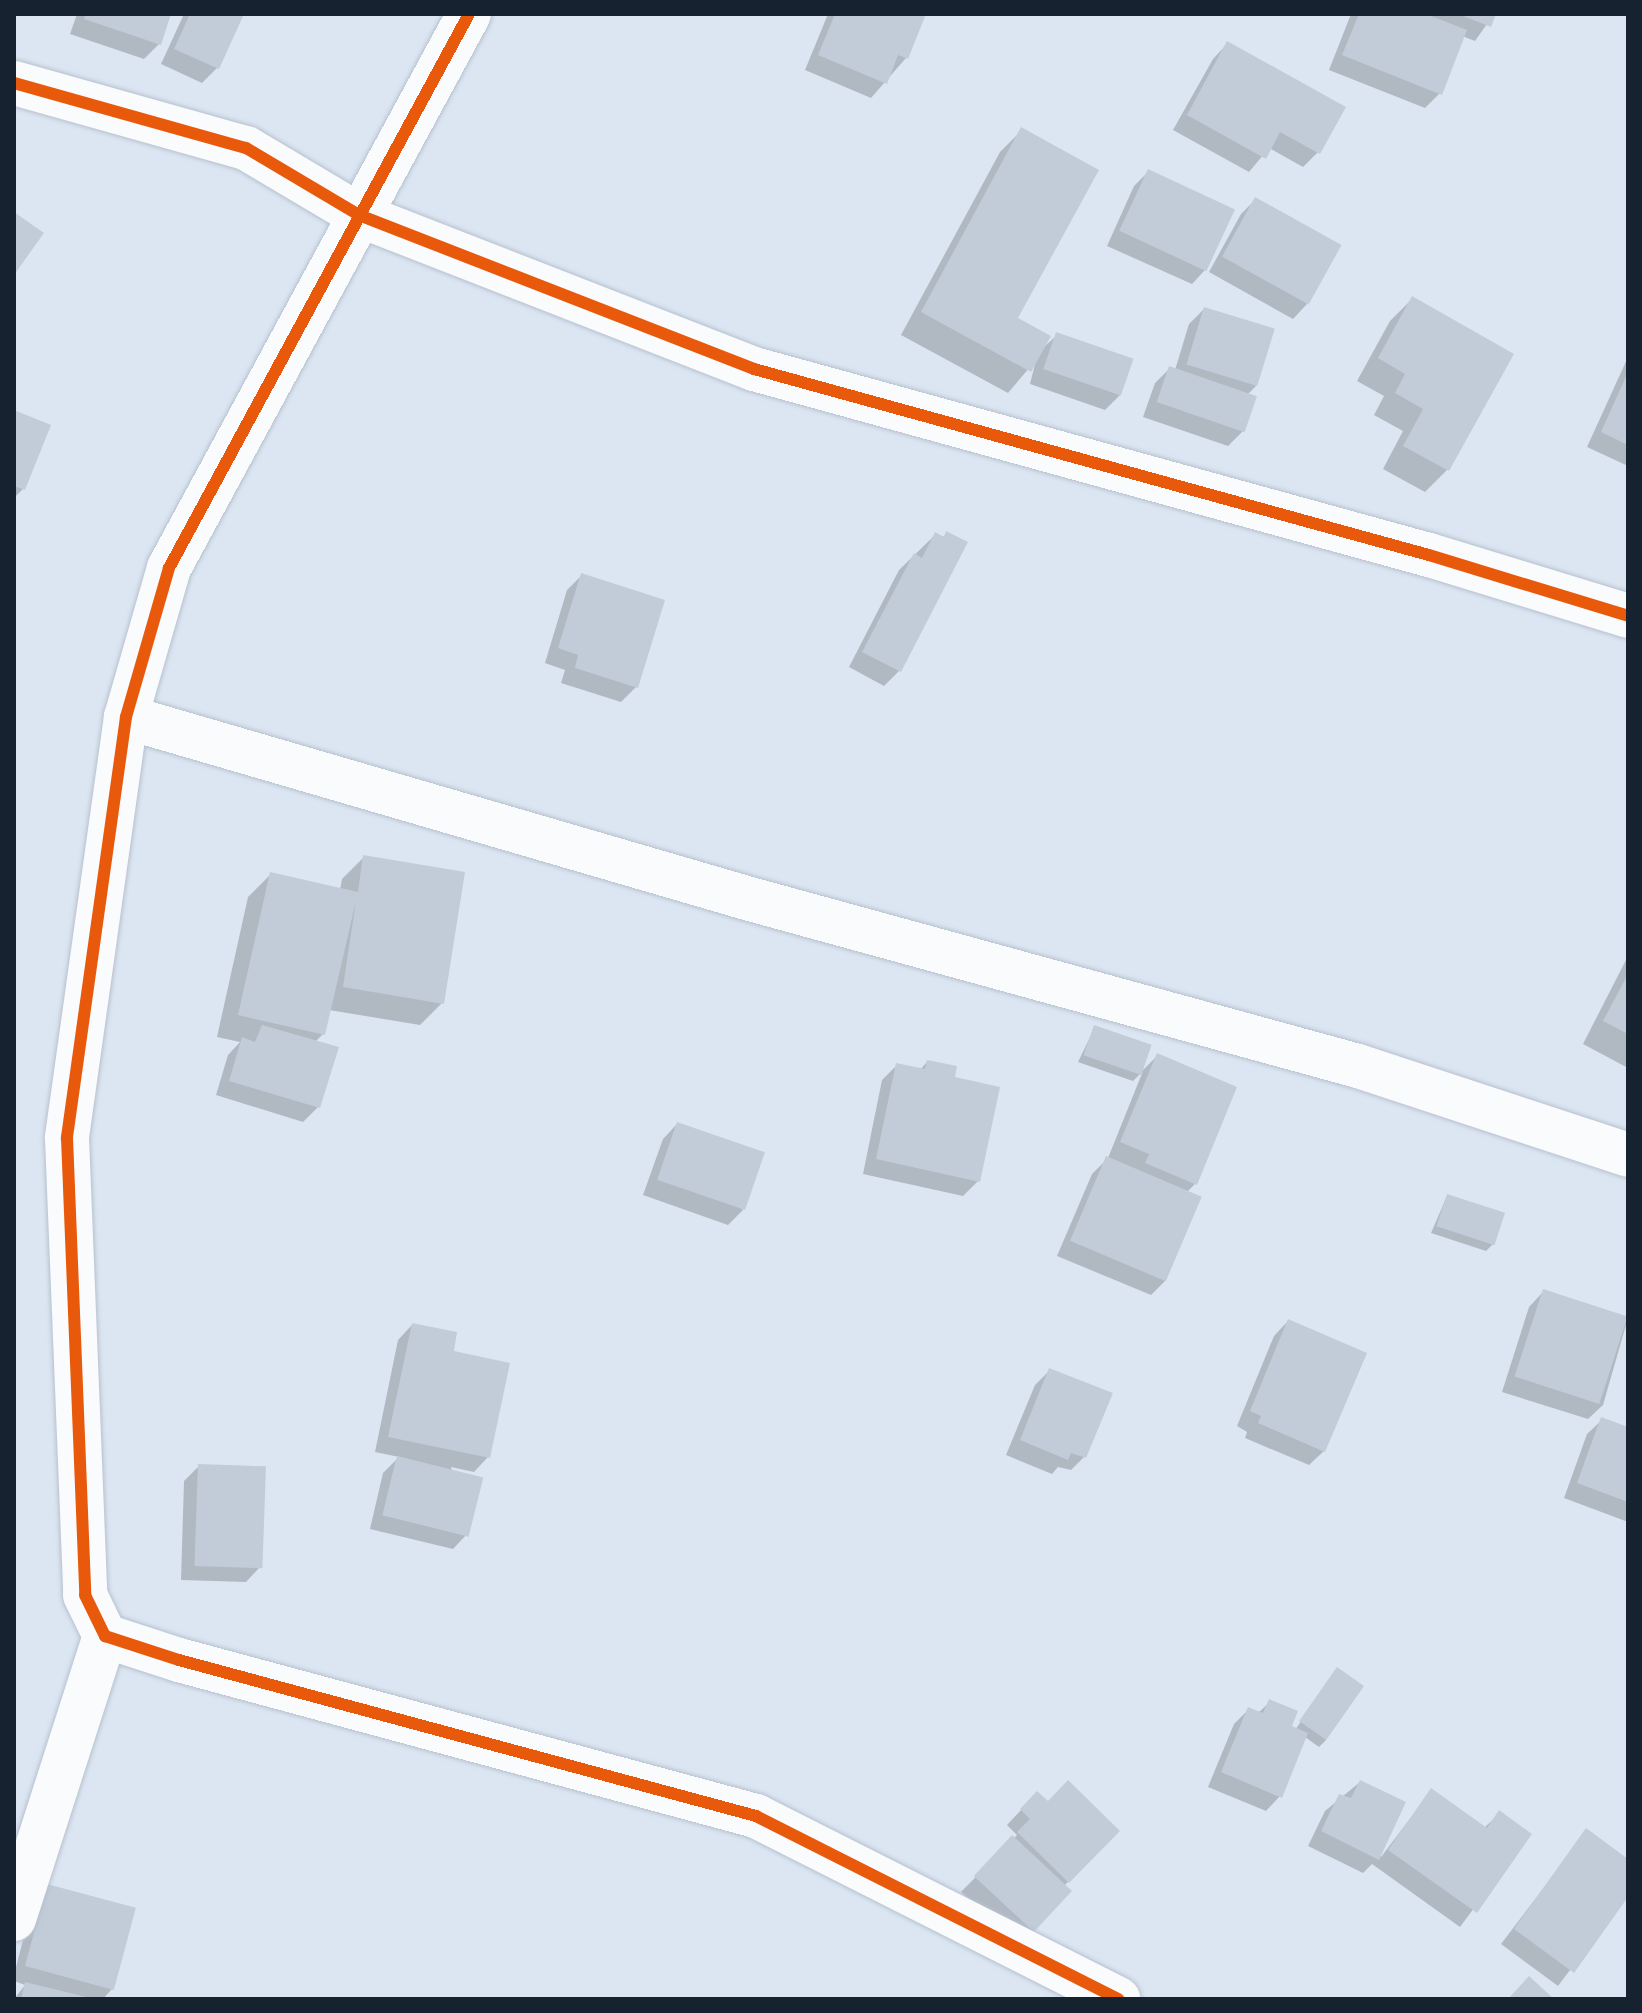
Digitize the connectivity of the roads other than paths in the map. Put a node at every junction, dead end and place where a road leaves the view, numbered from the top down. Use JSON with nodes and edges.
{"nodes":[{"id":1,"x":469,"y":14,"type":"edge"},
{"id":2,"x":14,"y":83,"type":"edge"},
{"id":3,"x":359,"y":215,"type":"junction"},
{"id":4,"x":1628,"y":616,"type":"edge"},
{"id":5,"x":126,"y":717,"type":"junction"},
{"id":6,"x":1628,"y":1155,"type":"edge"},
{"id":7,"x":105,"y":1636,"type":"junction"},
{"id":8,"x":14,"y":1919,"type":"edge"},
{"id":9,"x":1118,"y":1999,"type":"edge"}],
"edges":[{"from":1,"to":3,"type":"street"},
{"from":2,"to":3,"type":"street"},
{"from":3,"to":4,"type":"street"},
{"from":3,"to":5,"type":"street"},
{"from":5,"to":6,"type":"street"},
{"from":5,"to":7,"type":"street"},
{"from":7,"to":8,"type":"street"},
{"from":7,"to":9,"type":"street"}]}
